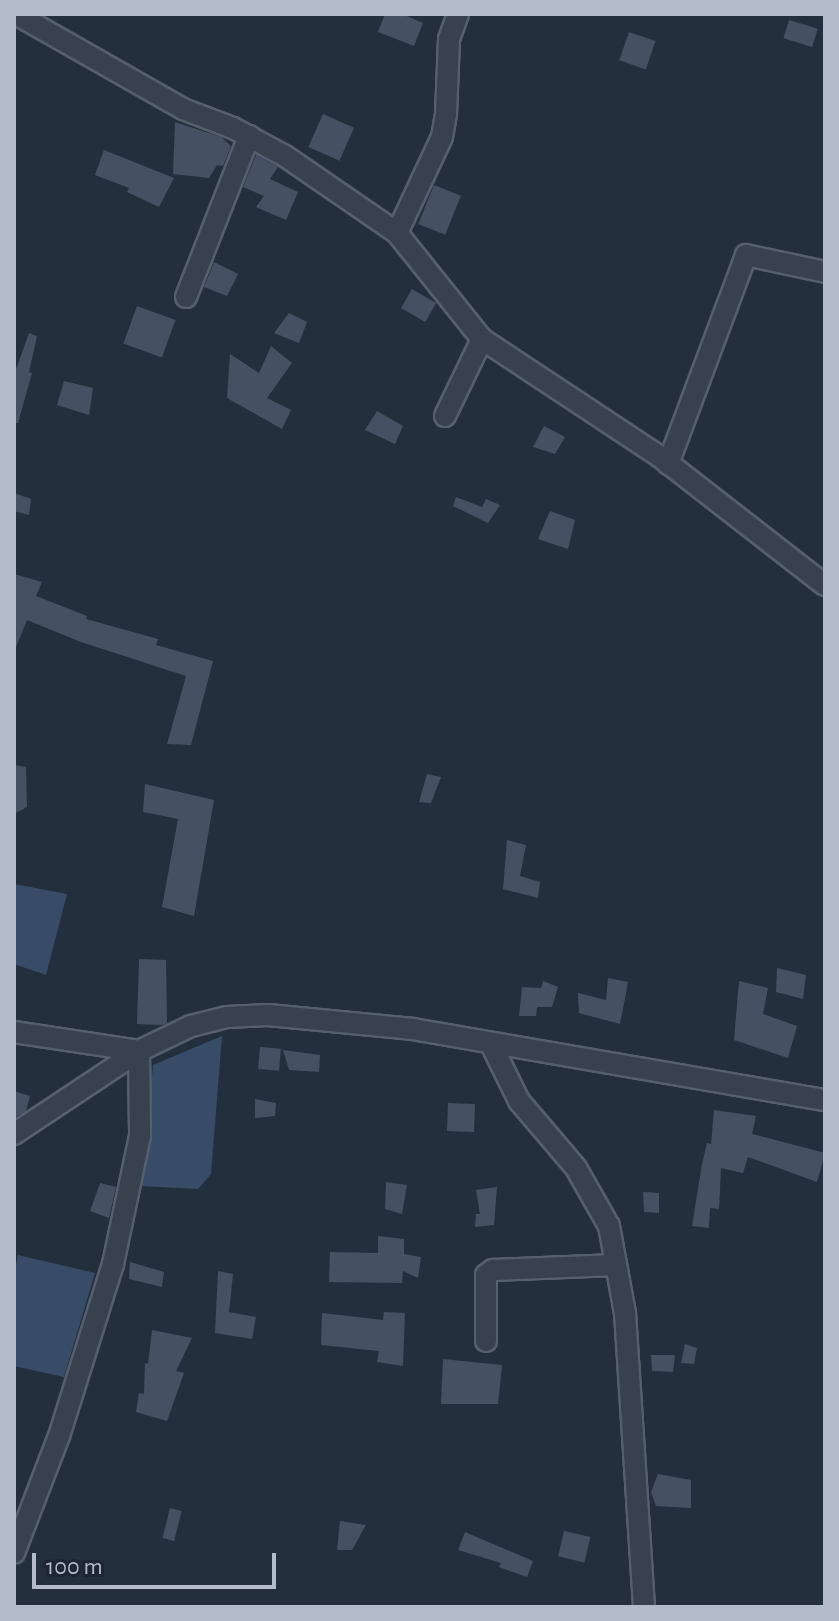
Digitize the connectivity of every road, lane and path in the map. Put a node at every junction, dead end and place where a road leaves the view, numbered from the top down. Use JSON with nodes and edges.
{"nodes":[{"id":1,"x":16,"y":14,"type":"edge"},
{"id":2,"x":458,"y":14,"type":"edge"},
{"id":3,"x":249,"y":136,"type":"junction"},
{"id":4,"x":397,"y":233,"type":"junction"},
{"id":5,"x":825,"y":272,"type":"edge"},
{"id":6,"x":186,"y":297,"type":"dead end"},
{"id":7,"x":482,"y":339,"type":"junction"},
{"id":8,"x":445,"y":416,"type":"dead end"},
{"id":9,"x":668,"y":464,"type":"junction"},
{"id":10,"x":825,"y":585,"type":"edge"},
{"id":11,"x":14,"y":1032,"type":"edge"},
{"id":12,"x":491,"y":1044,"type":"junction"},
{"id":13,"x":139,"y":1051,"type":"junction"},
{"id":14,"x":825,"y":1100,"type":"edge"},
{"id":15,"x":14,"y":1134,"type":"edge"},
{"id":16,"x":616,"y":1265,"type":"junction"},
{"id":17,"x":486,"y":1341,"type":"dead end"},
{"id":18,"x":14,"y":1553,"type":"edge"},
{"id":19,"x":644,"y":1607,"type":"edge"}],
"edges":[{"from":1,"to":3,"type":"street"},
{"from":2,"to":4,"type":"street"},
{"from":3,"to":4,"type":"street"},
{"from":3,"to":6,"type":"street"},
{"from":4,"to":7,"type":"street"},
{"from":5,"to":9,"type":"street"},
{"from":7,"to":8,"type":"street"},
{"from":7,"to":9,"type":"street"},
{"from":9,"to":10,"type":"street"},
{"from":11,"to":13,"type":"street"},
{"from":12,"to":13,"type":"street"},
{"from":12,"to":14,"type":"street"},
{"from":12,"to":16,"type":"street"},
{"from":13,"to":15,"type":"street"},
{"from":13,"to":18,"type":"street"},
{"from":16,"to":17,"type":"street"},
{"from":16,"to":19,"type":"street"}]}
